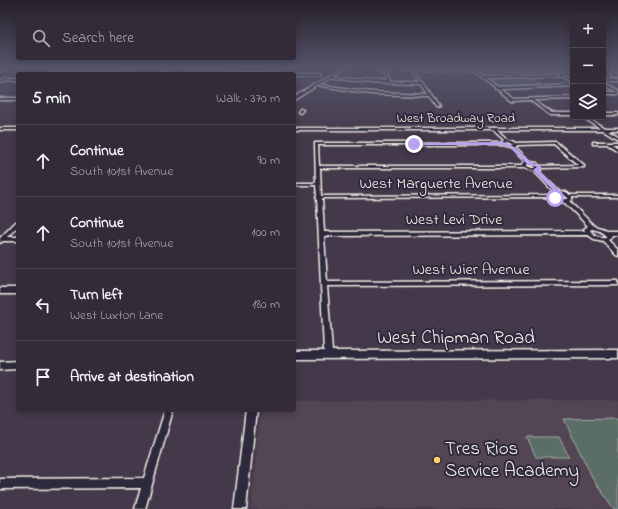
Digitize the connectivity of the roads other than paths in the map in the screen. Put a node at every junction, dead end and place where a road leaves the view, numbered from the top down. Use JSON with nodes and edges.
{"nodes":[{"id":1,"x":307,"y":91,"type":"edge"},
{"id":2,"x":356,"y":91,"type":"edge"},
{"id":3,"x":428,"y":91,"type":"edge"},
{"id":4,"x":500,"y":91,"type":"edge"},
{"id":5,"x":618,"y":92,"type":"edge"},
{"id":6,"x":606,"y":93,"type":"edge"},
{"id":7,"x":430,"y":95,"type":"junction"},
{"id":8,"x":296,"y":97,"type":"edge"},
{"id":9,"x":570,"y":98,"type":"edge"},
{"id":10,"x":0,"y":99,"type":"edge"},
{"id":11,"x":16,"y":99,"type":"edge"},
{"id":12,"x":531,"y":100,"type":"junction"},
{"id":13,"x":437,"y":106,"type":"dead end"},
{"id":14,"x":570,"y":114,"type":"edge"},
{"id":15,"x":606,"y":114,"type":"edge"},
{"id":16,"x":618,"y":114,"type":"edge"},
{"id":17,"x":588,"y":120,"type":"edge"},
{"id":18,"x":618,"y":128,"type":"edge"},
{"id":19,"x":0,"y":129,"type":"edge"},
{"id":20,"x":16,"y":129,"type":"edge"},
{"id":21,"x":296,"y":129,"type":"edge"},
{"id":22,"x":494,"y":129,"type":"junction"},
{"id":23,"x":601,"y":129,"type":"junction"},
{"id":24,"x":618,"y":140,"type":"edge"},
{"id":25,"x":505,"y":142,"type":"junction"},
{"id":26,"x":594,"y":143,"type":"dead end"},
{"id":27,"x":608,"y":143,"type":"junction"},
{"id":28,"x":514,"y":145,"type":"junction"},
{"id":29,"x":618,"y":150,"type":"edge"},
{"id":30,"x":527,"y":165,"type":"junction"},
{"id":31,"x":317,"y":167,"type":"junction"},
{"id":32,"x":537,"y":168,"type":"junction"},
{"id":33,"x":296,"y":184,"type":"edge"},
{"id":34,"x":318,"y":184,"type":"junction"},
{"id":35,"x":557,"y":192,"type":"junction"},
{"id":36,"x":553,"y":196,"type":"junction"},
{"id":37,"x":618,"y":196,"type":"edge"},
{"id":38,"x":318,"y":197,"type":"junction"},
{"id":39,"x":568,"y":199,"type":"junction"},
{"id":40,"x":16,"y":226,"type":"edge"},
{"id":41,"x":592,"y":227,"type":"junction"},
{"id":42,"x":588,"y":233,"type":"junction"},
{"id":43,"x":607,"y":233,"type":"junction"},
{"id":44,"x":618,"y":233,"type":"edge"},
{"id":45,"x":321,"y":234,"type":"junction"},
{"id":46,"x":16,"y":239,"type":"edge"},
{"id":47,"x":604,"y":239,"type":"junction"},
{"id":48,"x":1,"y":240,"type":"edge"},
{"id":49,"x":618,"y":254,"type":"edge"},
{"id":50,"x":618,"y":283,"type":"edge"},
{"id":51,"x":324,"y":284,"type":"junction"},
{"id":52,"x":0,"y":291,"type":"edge"},
{"id":53,"x":16,"y":291,"type":"edge"},
{"id":54,"x":618,"y":354,"type":"edge"},
{"id":55,"x":296,"y":355,"type":"edge"},
{"id":56,"x":328,"y":355,"type":"junction"},
{"id":57,"x":16,"y":365,"type":"edge"},
{"id":58,"x":0,"y":366,"type":"edge"},
{"id":59,"x":168,"y":412,"type":"edge"},
{"id":60,"x":251,"y":412,"type":"edge"},
{"id":61,"x":147,"y":483,"type":"junction"},
{"id":62,"x":0,"y":484,"type":"edge"},
{"id":63,"x":140,"y":509,"type":"edge"},
{"id":64,"x":240,"y":509,"type":"edge"}],
"edges":[{"from":1,"to":8,"type":"street"},
{"from":2,"to":7,"type":"street"},
{"from":3,"to":7,"type":"street"},
{"from":4,"to":12,"type":"street"},
{"from":5,"to":6,"type":"street"},
{"from":7,"to":13,"type":"street"},
{"from":9,"to":12,"type":"street"},
{"from":10,"to":11,"type":"street"},
{"from":12,"to":14,"type":"street"},
{"from":15,"to":16,"type":"street"},
{"from":17,"to":23,"type":"street"},
{"from":18,"to":23,"type":"main road","name":"West Broadway Road"},
{"from":19,"to":20,"type":"main road"},
{"from":21,"to":22,"type":"main road","name":"West Broadway Road"},
{"from":22,"to":23,"type":"main road","name":"West Broadway Road"},
{"from":22,"to":25,"type":"street"},
{"from":23,"to":24,"type":"street"},
{"from":24,"to":27,"type":"street"},
{"from":25,"to":28,"type":"street"},
{"from":25,"to":31,"type":"street"},
{"from":26,"to":27,"type":"street"},
{"from":27,"to":29,"type":"street"},
{"from":28,"to":30,"type":"street"},
{"from":28,"to":32,"type":"street"},
{"from":30,"to":31,"type":"street"},
{"from":30,"to":32,"type":"street"},
{"from":31,"to":34,"type":"street"},
{"from":32,"to":35,"type":"street"},
{"from":33,"to":34,"type":"street"},
{"from":34,"to":38,"type":"street"},
{"from":35,"to":36,"type":"street"},
{"from":35,"to":39,"type":"street"},
{"from":36,"to":38,"type":"street","name":"West Marguerte Avenue"},
{"from":36,"to":39,"type":"street"},
{"from":37,"to":39,"type":"street"},
{"from":38,"to":45,"type":"street"},
{"from":39,"to":41,"type":"street"},
{"from":40,"to":48,"type":"street"},
{"from":41,"to":42,"type":"street"},
{"from":41,"to":43,"type":"street"},
{"from":42,"to":45,"type":"street","name":"West Levi Drive"},
{"from":42,"to":47,"type":"street"},
{"from":43,"to":44,"type":"street"},
{"from":43,"to":47,"type":"street"},
{"from":45,"to":51,"type":"street"},
{"from":46,"to":48,"type":"street"},
{"from":47,"to":49,"type":"street"},
{"from":50,"to":51,"type":"street","name":"West Wier Avenue"},
{"from":51,"to":56,"type":"street"},
{"from":52,"to":53,"type":"street"},
{"from":54,"to":56,"type":"street","name":"West Chipman Road"},
{"from":55,"to":56,"type":"street","name":"West Chipman Road"},
{"from":57,"to":58,"type":"street"},
{"from":59,"to":61,"type":"street"},
{"from":60,"to":64,"type":"street"},
{"from":61,"to":62,"type":"street"},
{"from":61,"to":63,"type":"street"}]}
